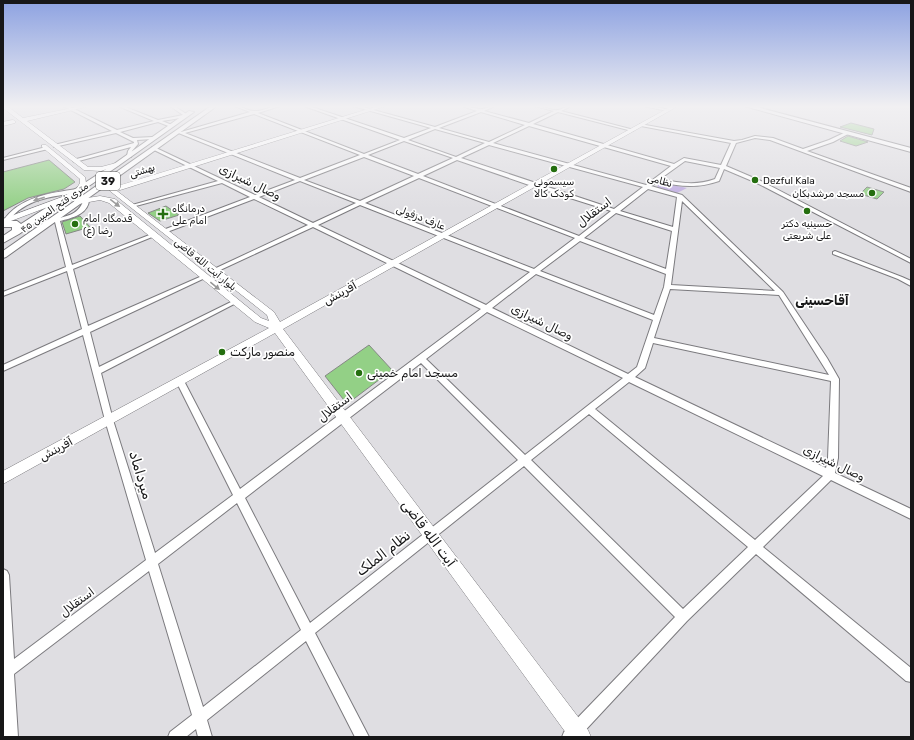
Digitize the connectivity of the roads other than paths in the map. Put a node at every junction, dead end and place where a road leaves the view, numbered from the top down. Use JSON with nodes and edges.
{"nodes":[{"id":1,"x":40,"y":141,"type":"edge"},
{"id":2,"x":49,"y":141,"type":"edge"},
{"id":3,"x":78,"y":141,"type":"edge"},
{"id":4,"x":142,"y":141,"type":"edge"},
{"id":5,"x":149,"y":141,"type":"edge"},
{"id":6,"x":166,"y":141,"type":"edge"},
{"id":7,"x":201,"y":141,"type":"edge"},
{"id":8,"x":272,"y":141,"type":"edge"},
{"id":9,"x":327,"y":141,"type":"edge"},
{"id":10,"x":403,"y":141,"type":"edge"},
{"id":11,"x":406,"y":141,"type":"edge"},
{"id":12,"x":479,"y":141,"type":"edge"},
{"id":13,"x":493,"y":141,"type":"edge"},
{"id":14,"x":585,"y":141,"type":"edge"},
{"id":15,"x":614,"y":141,"type":"edge"},
{"id":16,"x":726,"y":141,"type":"edge"},
{"id":17,"x":744,"y":141,"type":"edge"},
{"id":18,"x":773,"y":141,"type":"edge"},
{"id":19,"x":834,"y":141,"type":"edge"},
{"id":20,"x":879,"y":141,"type":"edge"},
{"id":21,"x":882,"y":141,"type":"edge"},
{"id":22,"x":135,"y":142,"type":"junction"},
{"id":23,"x":734,"y":142,"type":"junction"},
{"id":24,"x":488,"y":143,"type":"junction"},
{"id":25,"x":56,"y":146,"type":"junction"},
{"id":26,"x":604,"y":146,"type":"junction"},
{"id":27,"x":46,"y":148,"type":"junction"},
{"id":28,"x":154,"y":148,"type":"junction"},
{"id":29,"x":911,"y":148,"type":"edge"},
{"id":30,"x":804,"y":150,"type":"junction"},
{"id":31,"x":163,"y":153,"type":"junction"},
{"id":32,"x":232,"y":153,"type":"junction"},
{"id":33,"x":364,"y":155,"type":"junction"},
{"id":34,"x":128,"y":156,"type":"junction"},
{"id":35,"x":143,"y":156,"type":"junction"},
{"id":36,"x":457,"y":158,"type":"junction"},
{"id":37,"x":3,"y":159,"type":"edge"},
{"id":38,"x":75,"y":161,"type":"junction"},
{"id":39,"x":116,"y":165,"type":"junction"},
{"id":40,"x":190,"y":166,"type":"junction"},
{"id":41,"x":568,"y":166,"type":"junction"},
{"id":42,"x":675,"y":166,"type":"junction"},
{"id":43,"x":724,"y":167,"type":"junction"},
{"id":44,"x":92,"y":170,"type":"junction"},
{"id":45,"x":80,"y":175,"type":"junction"},
{"id":46,"x":418,"y":176,"type":"junction"},
{"id":47,"x":111,"y":179,"type":"junction"},
{"id":48,"x":300,"y":179,"type":"junction"},
{"id":49,"x":656,"y":180,"type":"junction"},
{"id":50,"x":222,"y":181,"type":"junction"},
{"id":51,"x":534,"y":184,"type":"junction"},
{"id":52,"x":648,"y":187,"type":"junction"},
{"id":53,"x":696,"y":187,"type":"junction"},
{"id":54,"x":79,"y":190,"type":"junction"},
{"id":55,"x":112,"y":190,"type":"junction"},
{"id":56,"x":911,"y":190,"type":"edge"},
{"id":57,"x":680,"y":196,"type":"junction"},
{"id":58,"x":254,"y":197,"type":"junction"},
{"id":59,"x":65,"y":198,"type":"junction"},
{"id":60,"x":82,"y":201,"type":"junction"},
{"id":61,"x":360,"y":203,"type":"junction"},
{"id":62,"x":134,"y":206,"type":"junction"},
{"id":63,"x":496,"y":206,"type":"junction"},
{"id":64,"x":617,"y":211,"type":"junction"},
{"id":65,"x":53,"y":221,"type":"junction"},
{"id":66,"x":4,"y":222,"type":"edge"},
{"id":67,"x":313,"y":225,"type":"junction"},
{"id":68,"x":675,"y":230,"type":"junction"},
{"id":69,"x":165,"y":231,"type":"junction"},
{"id":70,"x":16,"y":232,"type":"junction"},
{"id":71,"x":154,"y":235,"type":"junction"},
{"id":72,"x":444,"y":235,"type":"junction"},
{"id":73,"x":580,"y":239,"type":"junction"},
{"id":74,"x":3,"y":240,"type":"edge"},
{"id":75,"x":835,"y":253,"type":"dead end"},
{"id":76,"x":3,"y":255,"type":"edge"},
{"id":77,"x":911,"y":261,"type":"edge"},
{"id":78,"x":393,"y":264,"type":"junction"},
{"id":79,"x":69,"y":268,"type":"junction"},
{"id":80,"x":216,"y":270,"type":"junction"},
{"id":81,"x":537,"y":272,"type":"junction"},
{"id":82,"x":670,"y":273,"type":"junction"},
{"id":83,"x":204,"y":277,"type":"junction"},
{"id":84,"x":911,"y":284,"type":"edge"},
{"id":85,"x":667,"y":288,"type":"junction"},
{"id":86,"x":781,"y":293,"type":"junction"},
{"id":87,"x":3,"y":294,"type":"edge"},
{"id":88,"x":235,"y":302,"type":"junction"},
{"id":89,"x":486,"y":309,"type":"junction"},
{"id":90,"x":657,"y":319,"type":"junction"},
{"id":91,"x":277,"y":328,"type":"junction"},
{"id":92,"x":84,"y":331,"type":"junction"},
{"id":93,"x":651,"y":340,"type":"junction"},
{"id":94,"x":421,"y":358,"type":"junction"},
{"id":95,"x":3,"y":368,"type":"edge"},
{"id":96,"x":96,"y":372,"type":"junction"},
{"id":97,"x":629,"y":378,"type":"junction"},
{"id":98,"x":835,"y":379,"type":"junction"},
{"id":99,"x":180,"y":382,"type":"junction"},
{"id":100,"x":589,"y":409,"type":"junction"},
{"id":101,"x":343,"y":417,"type":"junction"},
{"id":102,"x":109,"y":420,"type":"junction"},
{"id":103,"x":524,"y":460,"type":"junction"},
{"id":104,"x":830,"y":474,"type":"junction"},
{"id":105,"x":3,"y":478,"type":"edge"},
{"id":106,"x":239,"y":497,"type":"junction"},
{"id":107,"x":911,"y":514,"type":"edge"},
{"id":108,"x":430,"y":535,"type":"junction"},
{"id":109,"x":756,"y":547,"type":"junction"},
{"id":110,"x":151,"y":562,"type":"junction"},
{"id":111,"x":3,"y":575,"type":"edge"},
{"id":112,"x":683,"y":617,"type":"junction"},
{"id":113,"x":307,"y":632,"type":"junction"},
{"id":114,"x":5,"y":673,"type":"edge"},
{"id":115,"x":911,"y":676,"type":"edge"},
{"id":116,"x":199,"y":718,"type":"junction"},
{"id":117,"x":575,"y":735,"type":"edge"},
{"id":118,"x":11,"y":737,"type":"edge"},
{"id":119,"x":175,"y":737,"type":"edge"},
{"id":120,"x":205,"y":737,"type":"edge"},
{"id":121,"x":362,"y":737,"type":"edge"}],
"edges":[{"from":1,"to":27,"type":"main road"},
{"from":2,"to":25,"type":"main road"},
{"from":3,"to":25,"type":"street"},
{"from":4,"to":22,"type":"street"},
{"from":5,"to":34,"type":"main road","name":"۴۵ متری فتح المبین","number":"39"},
{"from":6,"to":28,"type":"main road","name":"۴۵ متری فتح المبین","number":"39"},
{"from":7,"to":32,"type":"street","name":"عارف دزفولی"},
{"from":8,"to":32,"type":"main road","name":"بهشتی"},
{"from":9,"to":33,"type":"street"},
{"from":10,"to":33,"type":"street"},
{"from":11,"to":36,"type":"street"},
{"from":12,"to":24,"type":"street","name":"نظامی"},
{"from":13,"to":24,"type":"street"},
{"from":14,"to":26,"type":"street"},
{"from":15,"to":26,"type":"main road","name":"آفرینش"},
{"from":16,"to":23,"type":"street"},
{"from":17,"to":23,"type":"street"},
{"from":18,"to":30,"type":"street"},
{"from":19,"to":30,"type":"street"},
{"from":20,"to":29,"type":"main road"},
{"from":21,"to":29,"type":"main road"},
{"from":22,"to":34,"type":"street"},
{"from":22,"to":38,"type":"street"},
{"from":23,"to":43,"type":"street"},
{"from":24,"to":36,"type":"street"},
{"from":24,"to":41,"type":"street","name":"نظامی"},
{"from":25,"to":38,"type":"main road"},
{"from":26,"to":41,"type":"main road","name":"آفرینش"},
{"from":26,"to":42,"type":"street"},
{"from":27,"to":37,"type":"street"},
{"from":27,"to":45,"type":"main road"},
{"from":28,"to":31,"type":"street","name":"وصال شیرازی"},
{"from":28,"to":35,"type":"main road","name":"۴۵ متری فتح المبین","number":"39"},
{"from":30,"to":56,"type":"street"},
{"from":31,"to":35,"type":"street"},
{"from":31,"to":40,"type":"street","name":"وصال شیرازی"},
{"from":32,"to":40,"type":"main road","name":"بهشتی"},
{"from":32,"to":48,"type":"street","name":"عارف دزفولی"},
{"from":33,"to":46,"type":"street"},
{"from":33,"to":48,"type":"street"},
{"from":34,"to":39,"type":"main road","name":"۴۵ متری فتح المبین","number":"39"},
{"from":35,"to":47,"type":"main road","name":"۴۵ متری فتح المبین","number":"39"},
{"from":36,"to":46,"type":"street"},
{"from":36,"to":51,"type":"street"},
{"from":38,"to":44,"type":"main road"},
{"from":39,"to":44,"type":"main road"},
{"from":39,"to":54,"type":"main road","name":"۴۵ متری فتح المبین","number":"39"},
{"from":40,"to":50,"type":"street","name":"وصال شیرازی"},
{"from":40,"to":55,"type":"main road","name":"بهشتی"},
{"from":41,"to":51,"type":"main road","name":"آفرینش"},
{"from":41,"to":52,"type":"street","name":"نظامی"},
{"from":42,"to":43,"type":"street","name":"استقلال"},
{"from":42,"to":49,"type":"street","name":"استقلال"},
{"from":43,"to":53,"type":"street"},
{"from":43,"to":77,"type":"street"},
{"from":44,"to":45,"type":"main road"},
{"from":45,"to":54,"type":"main road"},
{"from":46,"to":61,"type":"street"},
{"from":46,"to":63,"type":"street"},
{"from":47,"to":55,"type":"main road"},
{"from":47,"to":60,"type":"main road","name":"۴۵ متری فتح المبین","number":"39"},
{"from":48,"to":58,"type":"street"},
{"from":48,"to":61,"type":"street","name":"عارف دزفولی"},
{"from":49,"to":52,"type":"street","name":"استقلال"},
{"from":49,"to":53,"type":"street"},
{"from":50,"to":58,"type":"street","name":"وصال شیرازی"},
{"from":50,"to":62,"type":"street"},
{"from":51,"to":63,"type":"main road","name":"آفرینش"},
{"from":51,"to":64,"type":"street"},
{"from":52,"to":57,"type":"street","name":"نظامی"},
{"from":52,"to":64,"type":"street","name":"استقلال"},
{"from":53,"to":57,"type":"street"},
{"from":54,"to":59,"type":"main road","name":"۴۵ متری فتح المبین","number":"39"},
{"from":54,"to":66,"type":"street","one_way":true},
{"from":55,"to":62,"type":"main road","name":"بلوار آیت الله قاضی"},
{"from":57,"to":68,"type":"street","name":"نظام الملک"},
{"from":57,"to":86,"type":"street","name":"نظامی"},
{"from":58,"to":67,"type":"street","name":"وصال شیرازی"},
{"from":58,"to":69,"type":"street"},
{"from":59,"to":66,"type":"main road"},
{"from":59,"to":70,"type":"main road","name":"۴۵ متری فتح المبین","number":"39"},
{"from":60,"to":65,"type":"main road","name":"۴۵ متری فتح المبین","number":"39"},
{"from":60,"to":71,"type":"main road","name":"بلوار آیت الله قاضی","one_way":true},
{"from":61,"to":67,"type":"street"},
{"from":61,"to":72,"type":"street","name":"عارف دزفولی"},
{"from":62,"to":69,"type":"main road","name":"بلوار آیت الله قاضی"},
{"from":63,"to":72,"type":"main road","name":"آفرینش"},
{"from":63,"to":73,"type":"street"},
{"from":64,"to":68,"type":"street"},
{"from":64,"to":73,"type":"street","name":"استقلال"},
{"from":65,"to":76,"type":"main road","name":"۴۵ متری فتح المبین","number":"39"},
{"from":65,"to":79,"type":"street","name":"میرداماد"},
{"from":66,"to":70,"type":"main road"},
{"from":67,"to":78,"type":"street","name":"وصال شیرازی"},
{"from":67,"to":80,"type":"street"},
{"from":68,"to":82,"type":"street","name":"نظام الملک"},
{"from":69,"to":71,"type":"main road"},
{"from":69,"to":80,"type":"main road","name":"بلوار آیت الله قاضی"},
{"from":70,"to":74,"type":"main road","name":"۴۵ متری فتح المبین","number":"39"},
{"from":71,"to":79,"type":"street"},
{"from":71,"to":83,"type":"main road","name":"بلوار آیت الله قاضی"},
{"from":72,"to":78,"type":"main road","name":"آفرینش"},
{"from":72,"to":81,"type":"street","name":"عارف دزفولی"},
{"from":73,"to":81,"type":"street","name":"استقلال"},
{"from":73,"to":82,"type":"street"},
{"from":75,"to":84,"type":"street"},
{"from":78,"to":89,"type":"street","name":"وصال شیرازی"},
{"from":78,"to":91,"type":"main road","name":"آفرینش"},
{"from":79,"to":87,"type":"street"},
{"from":79,"to":92,"type":"street","name":"میرداماد"},
{"from":80,"to":91,"type":"main road","name":"بلوار آیت الله قاضی"},
{"from":81,"to":89,"type":"street","name":"استقلال"},
{"from":81,"to":90,"type":"street","name":"عارف دزفولی"},
{"from":82,"to":85,"type":"street","name":"نظام الملک"},
{"from":83,"to":88,"type":"main road","name":"بلوار آیت الله قاضی","one_way":true},
{"from":83,"to":92,"type":"street"},
{"from":85,"to":86,"type":"street"},
{"from":85,"to":90,"type":"street","name":"نظام الملک"},
{"from":86,"to":98,"type":"street","name":"نظامی"},
{"from":88,"to":91,"type":"main road","name":"بلوار آیت الله قاضی"},
{"from":88,"to":96,"type":"street"},
{"from":89,"to":94,"type":"street","name":"استقلال"},
{"from":89,"to":97,"type":"street","name":"وصال شیرازی"},
{"from":90,"to":93,"type":"street","name":"نظام الملک"},
{"from":91,"to":99,"type":"main road","name":"آفرینش"},
{"from":91,"to":101,"type":"main road","name":"آیت الله قاضی"},
{"from":92,"to":95,"type":"street"},
{"from":92,"to":96,"type":"street","name":"میرداماد"},
{"from":93,"to":97,"type":"street","name":"نظام الملک"},
{"from":93,"to":98,"type":"street"},
{"from":94,"to":101,"type":"street","name":"استقلال"},
{"from":94,"to":103,"type":"street"},
{"from":96,"to":102,"type":"street","name":"میرداماد"},
{"from":97,"to":100,"type":"street","name":"نظام الملک"},
{"from":97,"to":104,"type":"street","name":"وصال شیرازی"},
{"from":98,"to":104,"type":"street"},
{"from":99,"to":102,"type":"main road","name":"آفرینش"},
{"from":99,"to":106,"type":"street"},
{"from":100,"to":103,"type":"street","name":"نظام الملک"},
{"from":100,"to":109,"type":"street"},
{"from":101,"to":106,"type":"street","name":"استقلال"},
{"from":101,"to":108,"type":"main road","name":"آیت الله قاضی"},
{"from":102,"to":105,"type":"main road","name":"آفرینش"},
{"from":102,"to":110,"type":"street","name":"میرداماد"},
{"from":103,"to":108,"type":"street","name":"نظام الملک"},
{"from":103,"to":112,"type":"street"},
{"from":104,"to":107,"type":"street","name":"وصال شیرازی"},
{"from":104,"to":109,"type":"street"},
{"from":106,"to":110,"type":"street","name":"استقلال"},
{"from":106,"to":113,"type":"street"},
{"from":108,"to":113,"type":"street","name":"نظام الملک"},
{"from":108,"to":117,"type":"main road","name":"آیت الله قاضی"},
{"from":109,"to":112,"type":"street"},
{"from":109,"to":115,"type":"street"},
{"from":110,"to":114,"type":"street","name":"استقلال"},
{"from":110,"to":116,"type":"street","name":"میرداماد"},
{"from":111,"to":114,"type":"street"},
{"from":112,"to":117,"type":"street"},
{"from":113,"to":116,"type":"street","name":"نظام الملک"},
{"from":113,"to":121,"type":"street"},
{"from":114,"to":118,"type":"street"},
{"from":116,"to":119,"type":"street","name":"نظام الملک"},
{"from":116,"to":120,"type":"street","name":"میرداماد"}]}
